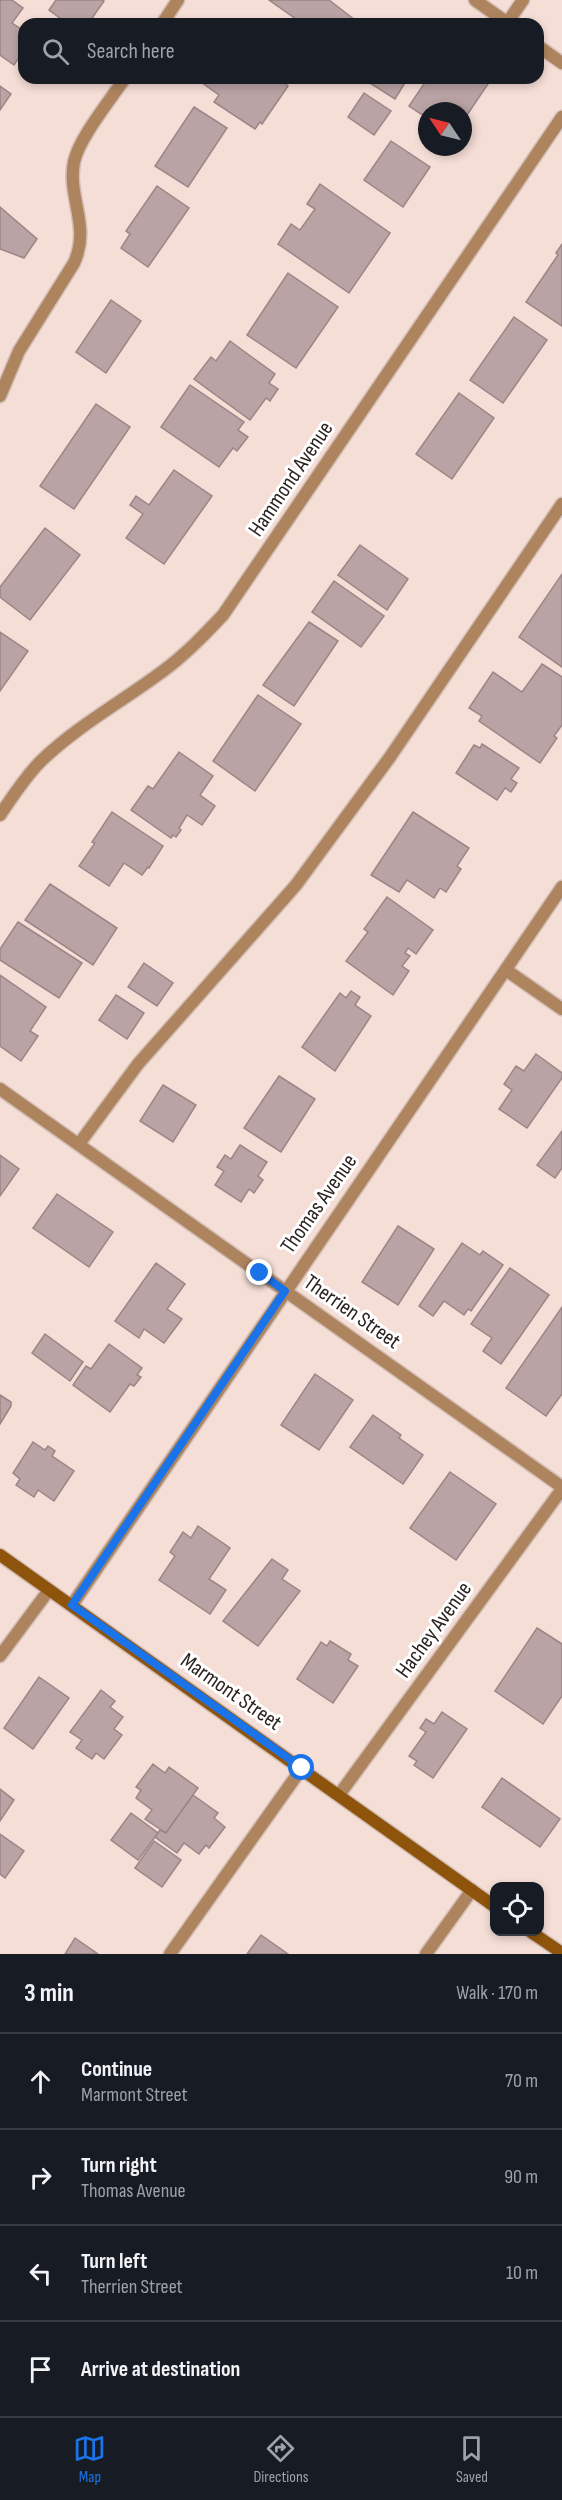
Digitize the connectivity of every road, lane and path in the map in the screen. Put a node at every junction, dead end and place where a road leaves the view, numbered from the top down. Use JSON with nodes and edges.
{"nodes":[{"id":1,"x":178,"y":0,"type":"edge"},
{"id":2,"x":475,"y":0,"type":"edge"},
{"id":3,"x":523,"y":0,"type":"edge"},
{"id":4,"x":166,"y":18,"type":"edge"},
{"id":5,"x":501,"y":18,"type":"edge"},
{"id":6,"x":511,"y":18,"type":"edge"},
{"id":7,"x":544,"y":50,"type":"edge"},
{"id":8,"x":562,"y":63,"type":"edge"},
{"id":9,"x":121,"y":84,"type":"edge"},
{"id":10,"x":562,"y":117,"type":"edge"},
{"id":11,"x":0,"y":396,"type":"edge"},
{"id":12,"x":562,"y":504,"type":"edge"},
{"id":13,"x":0,"y":815,"type":"edge"},
{"id":14,"x":562,"y":887,"type":"edge"},
{"id":15,"x":506,"y":970,"type":"junction"},
{"id":16,"x":562,"y":1009,"type":"edge"},
{"id":17,"x":0,"y":1089,"type":"edge"},
{"id":18,"x":79,"y":1144,"type":"junction"},
{"id":19,"x":285,"y":1291,"type":"junction"},
{"id":20,"x":562,"y":1488,"type":"edge"},
{"id":21,"x":0,"y":1555,"type":"edge"},
{"id":22,"x":49,"y":1590,"type":"junction"},
{"id":23,"x":72,"y":1605,"type":"junction"},
{"id":24,"x":0,"y":1656,"type":"edge"},
{"id":25,"x":302,"y":1768,"type":"junction"},
{"id":26,"x":339,"y":1795,"type":"junction"},
{"id":27,"x":472,"y":1890,"type":"junction"},
{"id":28,"x":490,"y":1903,"type":"edge"},
{"id":29,"x":537,"y":1936,"type":"edge"},
{"id":30,"x":562,"y":1953,"type":"edge"},
{"id":31,"x":170,"y":1954,"type":"edge"},
{"id":32,"x":426,"y":1954,"type":"edge"}],
"edges":[{"from":1,"to":4,"type":"street"},
{"from":2,"to":5,"type":"street"},
{"from":3,"to":6,"type":"street"},
{"from":7,"to":8,"type":"street"},
{"from":9,"to":11,"type":"street"},
{"from":10,"to":13,"type":"street","name":"Hammond Avenue"},
{"from":12,"to":18,"type":"street"},
{"from":14,"to":15,"type":"street","name":"Thomas Avenue"},
{"from":15,"to":16,"type":"street"},
{"from":15,"to":19,"type":"street","name":"Thomas Avenue"},
{"from":17,"to":18,"type":"street","name":"Therrien Street"},
{"from":18,"to":19,"type":"street","name":"Therrien Street"},
{"from":19,"to":20,"type":"street","name":"Therrien Street"},
{"from":19,"to":23,"type":"street","name":"Thomas Avenue"},
{"from":20,"to":26,"type":"street","name":"Hachey Avenue"},
{"from":21,"to":22,"type":"main road","name":"Marmont Street"},
{"from":22,"to":23,"type":"main road","name":"Marmont Street"},
{"from":22,"to":24,"type":"street"},
{"from":23,"to":25,"type":"main road","name":"Marmont Street"},
{"from":25,"to":26,"type":"main road","name":"Marmont Street"},
{"from":25,"to":31,"type":"street"},
{"from":26,"to":27,"type":"main road","name":"Marmont Street"},
{"from":27,"to":28,"type":"main road","name":"Marmont Street"},
{"from":27,"to":32,"type":"street"},
{"from":29,"to":30,"type":"main road"}]}
